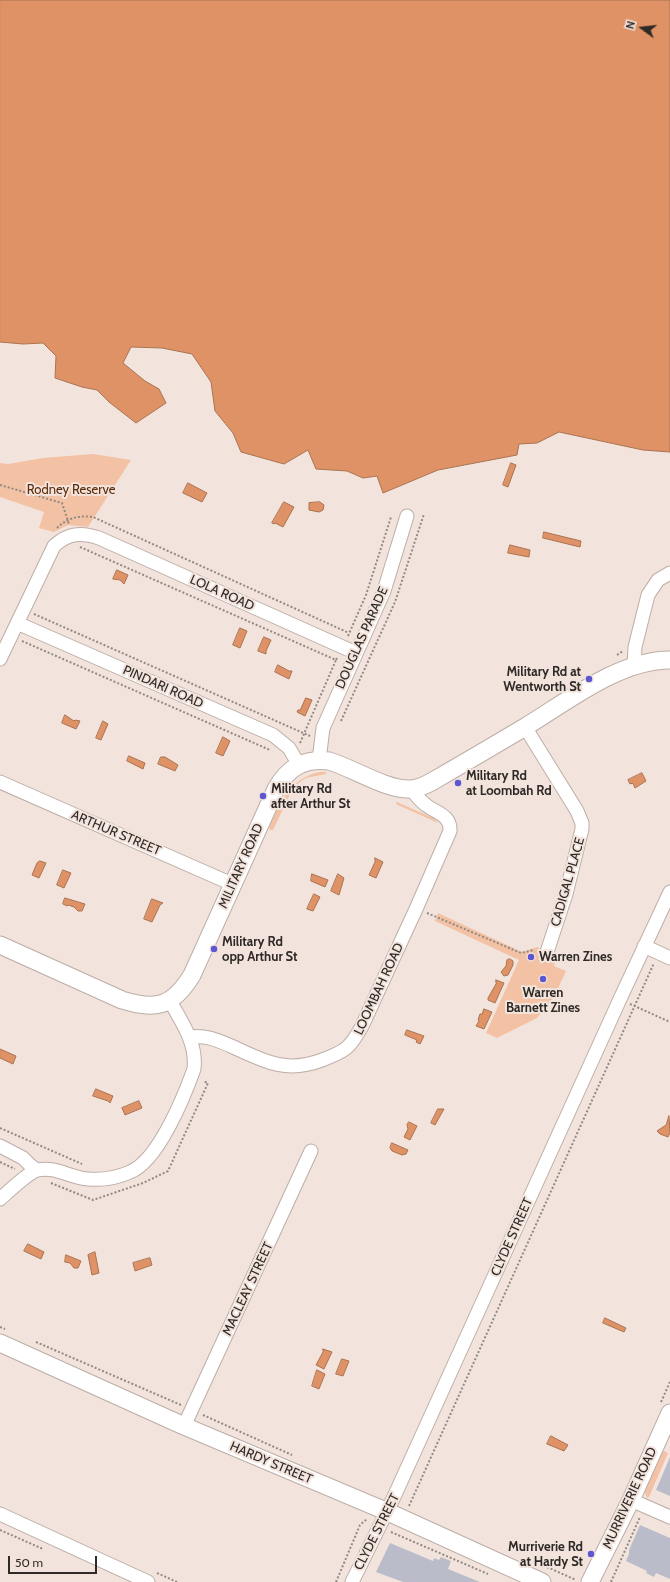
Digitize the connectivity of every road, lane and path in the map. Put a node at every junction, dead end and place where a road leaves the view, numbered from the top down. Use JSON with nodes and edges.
{"nodes":[{"id":1,"x":0,"y":486,"type":"edge"},
{"id":2,"x":407,"y":516,"type":"dead end"},
{"id":3,"x":73,"y":535,"type":"junction"},
{"id":4,"x":670,"y":573,"type":"edge"},
{"id":5,"x":23,"y":609,"type":"junction"},
{"id":6,"x":17,"y":623,"type":"junction"},
{"id":7,"x":10,"y":636,"type":"junction"},
{"id":8,"x":356,"y":653,"type":"junction"},
{"id":9,"x":0,"y":659,"type":"edge"},
{"id":10,"x":336,"y":660,"type":"dead end"},
{"id":11,"x":670,"y":660,"type":"edge"},
{"id":12,"x":634,"y":666,"type":"junction"},
{"id":13,"x":526,"y":727,"type":"junction"},
{"id":14,"x":304,"y":733,"type":"junction"},
{"id":15,"x":313,"y":737,"type":"dead end"},
{"id":16,"x":299,"y":744,"type":"dead end"},
{"id":17,"x":277,"y":753,"type":"dead end"},
{"id":18,"x":319,"y":760,"type":"junction"},
{"id":19,"x":299,"y":764,"type":"junction"},
{"id":20,"x":0,"y":782,"type":"edge"},
{"id":21,"x":411,"y":789,"type":"junction"},
{"id":22,"x":232,"y":884,"type":"junction"},
{"id":23,"x":670,"y":892,"type":"edge"},
{"id":24,"x":416,"y":909,"type":"junction"},
{"id":25,"x":0,"y":945,"type":"edge"},
{"id":26,"x":644,"y":946,"type":"junction"},
{"id":27,"x":532,"y":951,"type":"dead end"},
{"id":28,"x":546,"y":955,"type":"dead end"},
{"id":29,"x":664,"y":956,"type":"edge"},
{"id":30,"x":620,"y":999,"type":"junction"},
{"id":31,"x":170,"y":1001,"type":"junction"},
{"id":32,"x":635,"y":1006,"type":"junction"},
{"id":33,"x":670,"y":1022,"type":"edge"},
{"id":34,"x":190,"y":1037,"type":"junction"},
{"id":35,"x":200,"y":1081,"type":"dead end"},
{"id":36,"x":208,"y":1083,"type":"dead end"},
{"id":37,"x":0,"y":1128,"type":"edge"},
{"id":38,"x":0,"y":1146,"type":"edge"},
{"id":39,"x":311,"y":1151,"type":"dead end"},
{"id":40,"x":88,"y":1167,"type":"dead end"},
{"id":41,"x":37,"y":1170,"type":"junction"},
{"id":42,"x":0,"y":1199,"type":"edge"},
{"id":43,"x":0,"y":1343,"type":"edge"},
{"id":44,"x":670,"y":1413,"type":"edge"},
{"id":45,"x":184,"y":1426,"type":"junction"},
{"id":46,"x":631,"y":1500,"type":"junction"},
{"id":47,"x":408,"y":1507,"type":"dead end"},
{"id":48,"x":388,"y":1512,"type":"junction"},
{"id":49,"x":642,"y":1513,"type":"dead end"},
{"id":50,"x":0,"y":1514,"type":"edge"},
{"id":51,"x":670,"y":1517,"type":"edge"},
{"id":52,"x":379,"y":1528,"type":"junction"},
{"id":53,"x":491,"y":1576,"type":"dead end"},
{"id":54,"x":148,"y":1582,"type":"edge"},
{"id":55,"x":352,"y":1582,"type":"edge"},
{"id":56,"x":542,"y":1582,"type":"edge"},
{"id":57,"x":590,"y":1582,"type":"edge"},
{"id":58,"x":611,"y":1582,"type":"edge"}],
"edges":[{"from":1,"to":3,"type":"path"},
{"from":2,"to":8,"type":"street","name":"DOUGLAS PARADE"},
{"from":3,"to":5,"type":"street"},
{"from":3,"to":8,"type":"street","name":"LOLA ROAD"},
{"from":4,"to":12,"type":"street"},
{"from":5,"to":6,"type":"street"},
{"from":5,"to":14,"type":"path"},
{"from":6,"to":7,"type":"street"},
{"from":6,"to":19,"type":"street","name":"PINDARI ROAD"},
{"from":7,"to":9,"type":"street"},
{"from":7,"to":17,"type":"path"},
{"from":8,"to":18,"type":"street","name":"DOUGLAS PARADE"},
{"from":10,"to":14,"type":"path"},
{"from":11,"to":12,"type":"street","name":"MILITARY ROAD"},
{"from":12,"to":13,"type":"street","name":"MILITARY ROAD"},
{"from":13,"to":21,"type":"street","name":"MILITARY ROAD"},
{"from":13,"to":28,"type":"street","name":"CADIGAL PLACE"},
{"from":14,"to":15,"type":"path"},
{"from":14,"to":16,"type":"path"},
{"from":18,"to":19,"type":"street","name":"MILITARY ROAD"},
{"from":18,"to":21,"type":"street","name":"MILITARY ROAD"},
{"from":19,"to":22,"type":"street","name":"MILITARY ROAD"},
{"from":20,"to":22,"type":"street","name":"ARTHUR STREET"},
{"from":21,"to":24,"type":"street","name":"LOOMBAH ROAD"},
{"from":22,"to":31,"type":"street","name":"MILITARY ROAD"},
{"from":23,"to":26,"type":"street","name":"CLYDE STREET"},
{"from":24,"to":27,"type":"path"},
{"from":24,"to":34,"type":"street","name":"LOOMBAH ROAD"},
{"from":25,"to":31,"type":"street"},
{"from":26,"to":29,"type":"street"},
{"from":26,"to":30,"type":"street","name":"CLYDE STREET"},
{"from":29,"to":32,"type":"path"},
{"from":30,"to":32,"type":"path"},
{"from":30,"to":48,"type":"street","name":"CLYDE STREET"},
{"from":31,"to":34,"type":"street"},
{"from":32,"to":33,"type":"path"},
{"from":32,"to":47,"type":"path"},
{"from":34,"to":41,"type":"street"},
{"from":35,"to":36,"type":"path"},
{"from":37,"to":40,"type":"path"},
{"from":38,"to":41,"type":"street"},
{"from":39,"to":45,"type":"street","name":"MACLEAY STREET"},
{"from":41,"to":42,"type":"street"},
{"from":43,"to":45,"type":"street","name":"HARDY STREET"},
{"from":44,"to":46,"type":"street","name":"MURRIVERIE ROAD"},
{"from":45,"to":48,"type":"street","name":"HARDY STREET"},
{"from":46,"to":51,"type":"street"},
{"from":46,"to":57,"type":"street","name":"MURRIVERIE ROAD"},
{"from":48,"to":52,"type":"street","name":"CLYDE STREET"},
{"from":48,"to":56,"type":"street","name":"HARDY STREET"},
{"from":49,"to":58,"type":"path"},
{"from":50,"to":54,"type":"street"},
{"from":52,"to":53,"type":"path"},
{"from":52,"to":55,"type":"street","name":"CLYDE STREET"}]}
